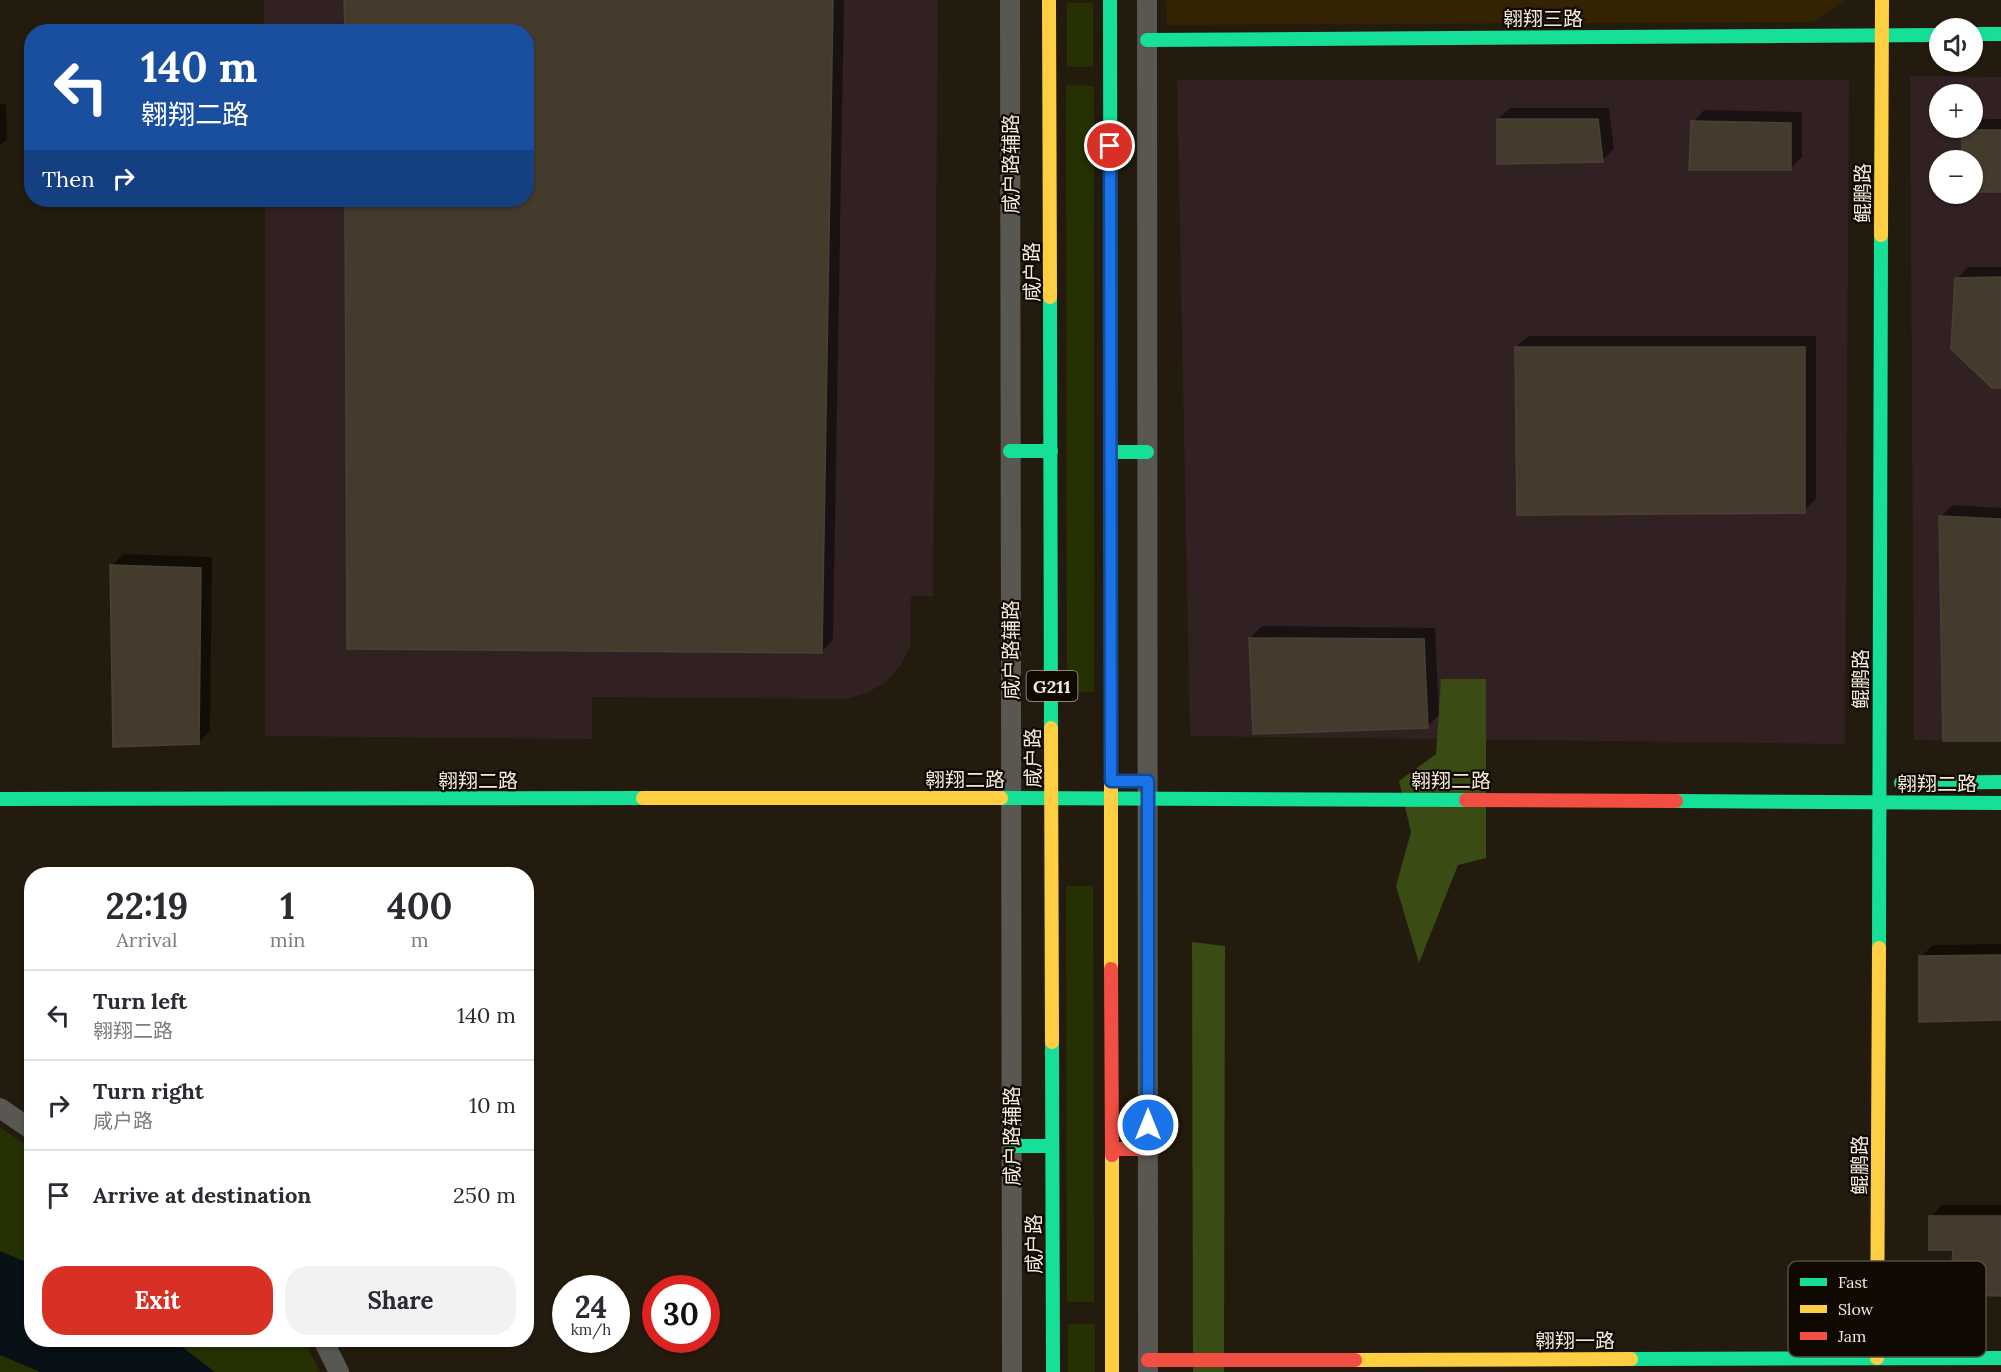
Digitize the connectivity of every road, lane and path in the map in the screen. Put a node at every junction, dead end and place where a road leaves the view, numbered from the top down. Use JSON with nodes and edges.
{"nodes":[{"id":1,"x":1010,"y":0,"type":"edge"},
{"id":2,"x":1049,"y":0,"type":"edge"},
{"id":3,"x":1110,"y":0,"type":"edge"},
{"id":4,"x":1147,"y":0,"type":"edge"},
{"id":5,"x":1882,"y":0,"type":"edge"},
{"id":6,"x":1983,"y":34,"type":"edge"},
{"id":7,"x":2001,"y":34,"type":"edge"},
{"id":8,"x":1882,"y":35,"type":"junction"},
{"id":9,"x":1929,"y":35,"type":"edge"},
{"id":10,"x":1147,"y":40,"type":"junction"},
{"id":11,"x":1010,"y":451,"type":"junction"},
{"id":12,"x":1051,"y":451,"type":"junction"},
{"id":13,"x":1111,"y":452,"type":"junction"},
{"id":14,"x":1148,"y":452,"type":"junction"},
{"id":15,"x":1105,"y":781,"type":"junction"},
{"id":16,"x":2001,"y":782,"type":"edge"},
{"id":17,"x":1873,"y":783,"type":"junction"},
{"id":18,"x":1011,"y":785,"type":"junction"},
{"id":19,"x":1152,"y":786,"type":"junction"},
{"id":20,"x":1111,"y":798,"type":"junction"},
{"id":21,"x":1052,"y":799,"type":"junction"},
{"id":22,"x":0,"y":800,"type":"edge"},
{"id":23,"x":1879,"y":802,"type":"junction"},
{"id":24,"x":2001,"y":803,"type":"edge"},
{"id":25,"x":0,"y":1108,"type":"edge"},
{"id":26,"x":24,"y":1124,"type":"edge"},
{"id":27,"x":1011,"y":1146,"type":"junction"},
{"id":28,"x":1052,"y":1146,"type":"junction"},
{"id":29,"x":1112,"y":1149,"type":"junction"},
{"id":30,"x":1148,"y":1149,"type":"junction"},
{"id":31,"x":1877,"y":1261,"type":"edge"},
{"id":32,"x":326,"y":1347,"type":"edge"},
{"id":33,"x":1877,"y":1358,"type":"joint"},
{"id":34,"x":2001,"y":1358,"type":"edge"},
{"id":35,"x":1148,"y":1366,"type":"edge"},
{"id":36,"x":339,"y":1372,"type":"edge"},
{"id":37,"x":1012,"y":1372,"type":"edge"},
{"id":38,"x":1053,"y":1372,"type":"edge"},
{"id":39,"x":1112,"y":1372,"type":"edge"}],
"edges":[{"from":1,"to":11,"type":"street","name":"咸户路辅路"},
{"from":2,"to":12,"type":"street","name":"咸户路","number":"G211"},
{"from":3,"to":13,"type":"street"},
{"from":4,"to":10,"type":"street"},
{"from":5,"to":8,"type":"street","name":"鲲鹏路"},
{"from":6,"to":7,"type":"street"},
{"from":8,"to":9,"type":"street","name":"翱翔三路"},
{"from":8,"to":10,"type":"street","name":"翱翔三路"},
{"from":8,"to":17,"type":"street","name":"鲲鹏路"},
{"from":10,"to":14,"type":"street"},
{"from":11,"to":12,"type":"street"},
{"from":11,"to":18,"type":"street","name":"咸户路辅路"},
{"from":12,"to":21,"type":"street","name":"咸户路","number":"G211"},
{"from":13,"to":14,"type":"street"},
{"from":13,"to":15,"type":"street"},
{"from":14,"to":19,"type":"street"},
{"from":15,"to":19,"type":"street","name":"翱翔二路"},
{"from":15,"to":20,"type":"street"},
{"from":16,"to":17,"type":"street","name":"翱翔二路"},
{"from":17,"to":23,"type":"street","name":"鲲鹏路"},
{"from":18,"to":21,"type":"street","name":"翱翔二路"},
{"from":18,"to":22,"type":"street","name":"翱翔二路"},
{"from":18,"to":27,"type":"street","name":"咸户路辅路"},
{"from":19,"to":20,"type":"street","name":"翱翔二路"},
{"from":19,"to":23,"type":"street","name":"翱翔二路"},
{"from":19,"to":30,"type":"street"},
{"from":20,"to":21,"type":"street","name":"翱翔二路"},
{"from":20,"to":29,"type":"street"},
{"from":21,"to":28,"type":"street","name":"咸户路","number":"G211"},
{"from":23,"to":24,"type":"street","name":"翱翔二路"},
{"from":23,"to":31,"type":"street","name":"鲲鹏路"},
{"from":25,"to":26,"type":"street"},
{"from":27,"to":28,"type":"street"},
{"from":27,"to":37,"type":"street","name":"咸户路辅路"},
{"from":28,"to":38,"type":"street","name":"咸户路","number":"G211"},
{"from":29,"to":30,"type":"street"},
{"from":29,"to":39,"type":"street"},
{"from":30,"to":35,"type":"street"},
{"from":32,"to":36,"type":"street"},
{"from":33,"to":34,"type":"street","name":"翱翔一路"},
{"from":33,"to":35,"type":"street","name":"翱翔一路"}]}
